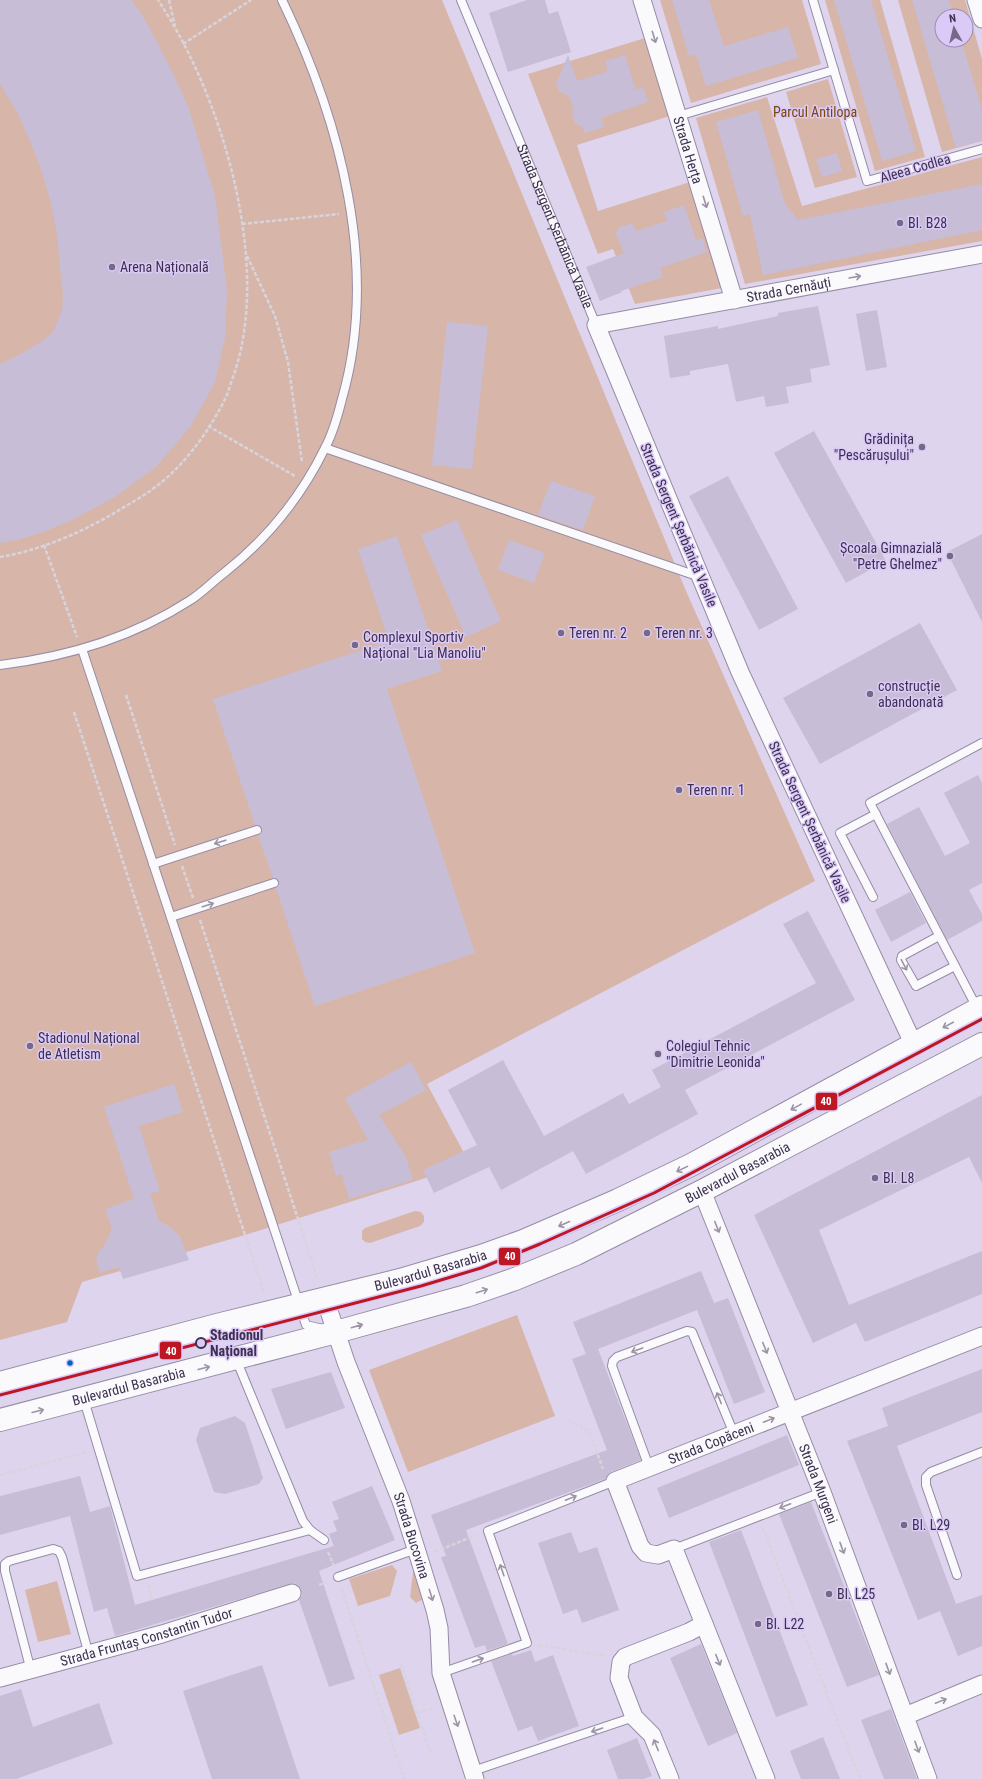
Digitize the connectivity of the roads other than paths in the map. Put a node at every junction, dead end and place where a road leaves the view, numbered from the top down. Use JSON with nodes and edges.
{"nodes":[{"id":1,"x":282,"y":0,"type":"edge"},
{"id":2,"x":461,"y":0,"type":"edge"},
{"id":3,"x":642,"y":0,"type":"edge"},
{"id":4,"x":813,"y":0,"type":"edge"},
{"id":5,"x":976,"y":0,"type":"edge"},
{"id":6,"x":982,"y":19,"type":"edge"},
{"id":7,"x":834,"y":70,"type":"junction"},
{"id":8,"x":678,"y":116,"type":"junction"},
{"id":9,"x":982,"y":149,"type":"edge"},
{"id":10,"x":982,"y":254,"type":"edge"},
{"id":11,"x":734,"y":300,"type":"junction"},
{"id":12,"x":596,"y":325,"type":"junction"},
{"id":13,"x":325,"y":448,"type":"junction"},
{"id":14,"x":701,"y":577,"type":"junction"},
{"id":15,"x":82,"y":650,"type":"junction"},
{"id":16,"x":0,"y":665,"type":"edge"},
{"id":17,"x":982,"y":743,"type":"edge"},
{"id":18,"x":876,"y":814,"type":"junction"},
{"id":19,"x":257,"y":830,"type":"dead end"},
{"id":20,"x":153,"y":864,"type":"junction"},
{"id":21,"x":274,"y":883,"type":"dead end"},
{"id":22,"x":873,"y":897,"type":"dead end"},
{"id":23,"x":171,"y":917,"type":"junction"},
{"id":24,"x":939,"y":936,"type":"junction"},
{"id":25,"x":955,"y":966,"type":"junction"},
{"id":26,"x":980,"y":1008,"type":"edge"},
{"id":27,"x":913,"y":1043,"type":"junction"},
{"id":28,"x":981,"y":1047,"type":"edge"},
{"id":29,"x":702,"y":1191,"type":"junction"},
{"id":30,"x":325,"y":1299,"type":"junction"},
{"id":31,"x":300,"y":1305,"type":"junction"},
{"id":32,"x":336,"y":1332,"type":"junction"},
{"id":33,"x":982,"y":1336,"type":"edge"},
{"id":34,"x":236,"y":1359,"type":"junction"},
{"id":35,"x":0,"y":1383,"type":"edge"},
{"id":36,"x":84,"y":1399,"type":"junction"},
{"id":37,"x":790,"y":1412,"type":"junction"},
{"id":38,"x":0,"y":1420,"type":"edge"},
{"id":39,"x":734,"y":1434,"type":"junction"},
{"id":40,"x":982,"y":1452,"type":"edge"},
{"id":41,"x":649,"y":1467,"type":"junction"},
{"id":42,"x":610,"y":1476,"type":"junction"},
{"id":43,"x":822,"y":1492,"type":"junction"},
{"id":44,"x":310,"y":1530,"type":"junction"},
{"id":45,"x":324,"y":1540,"type":"road end"},
{"id":46,"x":674,"y":1549,"type":"junction"},
{"id":47,"x":418,"y":1553,"type":"junction"},
{"id":48,"x":957,"y":1575,"type":"dead end"},
{"id":49,"x":338,"y":1577,"type":"road end"},
{"id":50,"x":292,"y":1593,"type":"dead end"},
{"id":51,"x":704,"y":1624,"type":"junction"},
{"id":52,"x":89,"y":1655,"type":"junction"},
{"id":53,"x":31,"y":1671,"type":"junction"},
{"id":54,"x":441,"y":1673,"type":"junction"},
{"id":55,"x":0,"y":1678,"type":"edge"},
{"id":56,"x":982,"y":1684,"type":"edge"},
{"id":57,"x":905,"y":1716,"type":"junction"},
{"id":58,"x":634,"y":1717,"type":"junction"},
{"id":59,"x":474,"y":1777,"type":"edge"},
{"id":60,"x":670,"y":1779,"type":"edge"},
{"id":61,"x":766,"y":1779,"type":"edge"},
{"id":62,"x":928,"y":1779,"type":"edge"}],
"edges":[{"from":1,"to":13,"type":"lane"},
{"from":2,"to":12,"type":"lane","name":"Strada Sergent Șerbănică Vasile"},
{"from":3,"to":8,"type":"street","name":"Strada Herța","one_way":true},
{"from":4,"to":7,"type":"lane","name":"Aleea Codlea"},
{"from":5,"to":6,"type":"street"},
{"from":7,"to":8,"type":"lane"},
{"from":7,"to":9,"type":"lane","name":"Aleea Codlea"},
{"from":8,"to":11,"type":"street","name":"Strada Herța","one_way":true},
{"from":11,"to":10,"type":"street","name":"Strada Cernăuți","one_way":true},
{"from":11,"to":12,"type":"street","name":"Strada Cernăuți"},
{"from":12,"to":14,"type":"street","name":"Strada Sergent Șerbănică Vasile"},
{"from":13,"to":14,"type":"lane"},
{"from":13,"to":15,"type":"lane"},
{"from":14,"to":27,"type":"street","name":"Strada Sergent Șerbănică Vasile"},
{"from":15,"to":16,"type":"lane"},
{"from":15,"to":20,"type":"lane"},
{"from":17,"to":18,"type":"lane"},
{"from":18,"to":22,"type":"lane"},
{"from":18,"to":24,"type":"lane"},
{"from":19,"to":20,"type":"lane","one_way":true},
{"from":20,"to":23,"type":"lane"},
{"from":23,"to":21,"type":"lane","one_way":true},
{"from":23,"to":31,"type":"lane"},
{"from":24,"to":25,"type":"lane"},
{"from":24,"to":25,"type":"lane","one_way":true},
{"from":25,"to":26,"type":"lane"},
{"from":26,"to":27,"type":"main road","name":"Bulevardul Basarabia","one_way":true},
{"from":27,"to":30,"type":"main road","name":"Bulevardul Basarabia","one_way":true},
{"from":28,"to":29,"type":"main road","name":"Bulevardul Basarabia"},
{"from":32,"to":29,"type":"main road","name":"Bulevardul Basarabia","one_way":true},
{"from":29,"to":37,"type":"street","name":"Strada Murgeni","one_way":true},
{"from":30,"to":31,"type":"main road","name":"Bulevardul Basarabia"},
{"from":30,"to":32,"type":"street","name":"Strada Bucovina"},
{"from":31,"to":32,"type":"lane"},
{"from":31,"to":35,"type":"main road","name":"Bulevardul Basarabia"},
{"from":32,"to":34,"type":"main road","name":"Bulevardul Basarabia"},
{"from":32,"to":47,"type":"street","name":"Strada Bucovina"},
{"from":33,"to":37,"type":"street","name":"Strada Copăceni"},
{"from":36,"to":34,"type":"main road","name":"Bulevardul Basarabia","one_way":true},
{"from":34,"to":44,"type":"lane"},
{"from":38,"to":36,"type":"main road","name":"Bulevardul Basarabia","one_way":true},
{"from":36,"to":44,"type":"lane"},
{"from":39,"to":37,"type":"street","name":"Strada Copăceni","one_way":true},
{"from":37,"to":43,"type":"street","name":"Strada Murgeni"},
{"from":39,"to":41,"type":"street","name":"Strada Copăceni"},
{"from":39,"to":41,"type":"lane","one_way":true},
{"from":40,"to":48,"type":"lane"},
{"from":41,"to":42,"type":"street","name":"Strada Copăceni"},
{"from":42,"to":46,"type":"street"},
{"from":54,"to":42,"type":"lane","one_way":true},
{"from":43,"to":46,"type":"lane","one_way":true},
{"from":43,"to":57,"type":"street","name":"Strada Murgeni","one_way":true},
{"from":44,"to":45,"type":"lane"},
{"from":46,"to":51,"type":"street"},
{"from":47,"to":49,"type":"lane"},
{"from":47,"to":54,"type":"street","name":"Strada Bucovina","one_way":true},
{"from":50,"to":52,"type":"street","name":"Strada Fruntaș Constantin Tudor"},
{"from":51,"to":58,"type":"street"},
{"from":51,"to":61,"type":"street","one_way":true},
{"from":52,"to":53,"type":"street","name":"Strada Fruntaș Constantin Tudor"},
{"from":52,"to":53,"type":"lane"},
{"from":53,"to":55,"type":"street","name":"Strada Fruntaș Constantin Tudor"},
{"from":54,"to":59,"type":"street","name":"Strada Bucovina","one_way":true},
{"from":57,"to":56,"type":"street","one_way":true},
{"from":57,"to":62,"type":"street","name":"Strada Murgeni","one_way":true},
{"from":58,"to":59,"type":"lane","one_way":true},
{"from":60,"to":58,"type":"street","one_way":true}]}
